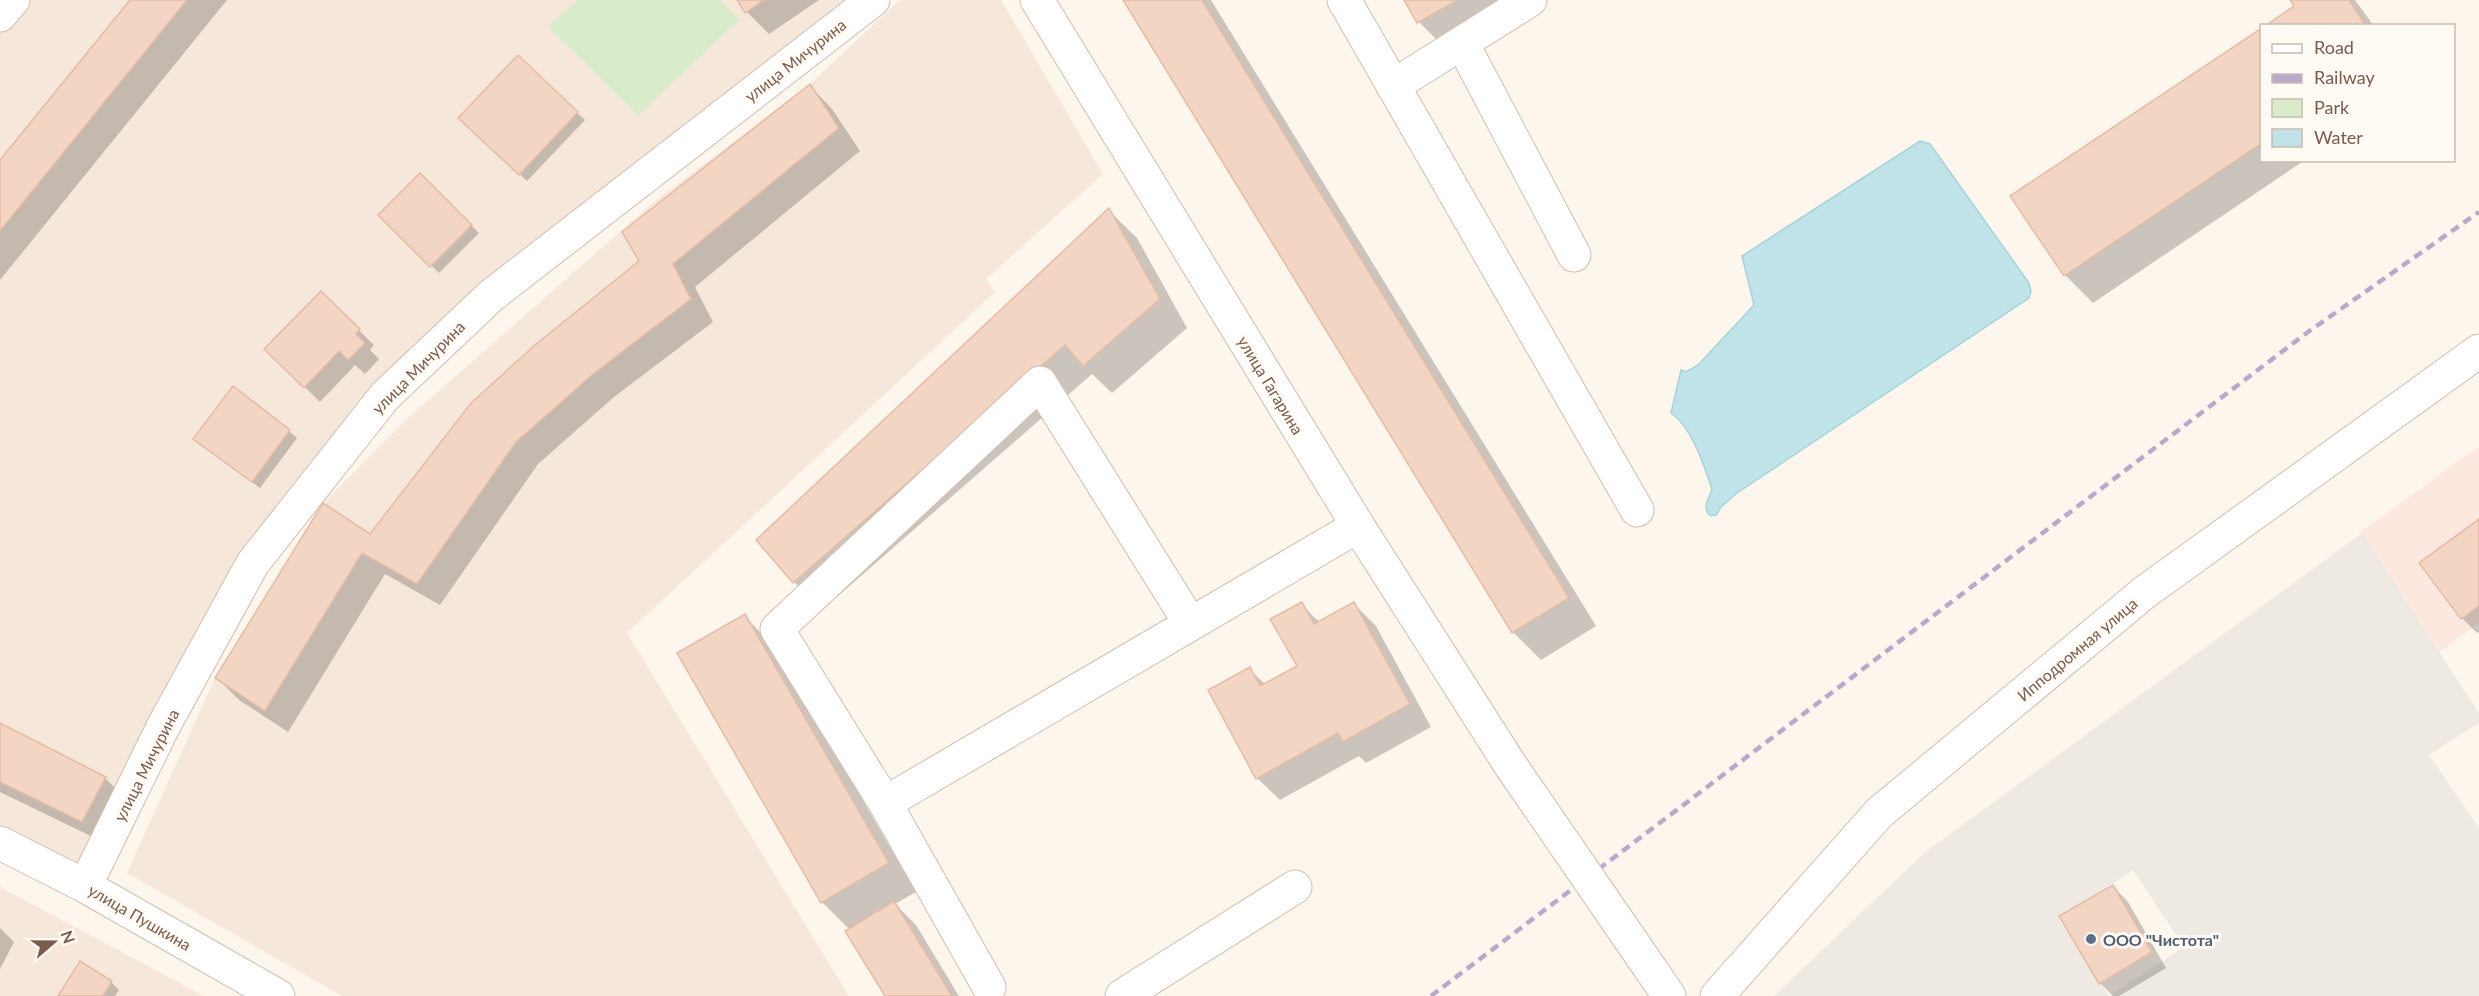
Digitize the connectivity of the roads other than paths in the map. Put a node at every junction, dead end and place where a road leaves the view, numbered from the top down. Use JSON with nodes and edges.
{"nodes":[{"id":1,"x":12,"y":0,"type":"edge"},
{"id":2,"x":873,"y":0,"type":"edge"},
{"id":3,"x":1037,"y":0,"type":"edge"},
{"id":4,"x":1344,"y":0,"type":"edge"},
{"id":5,"x":1530,"y":0,"type":"edge"},
{"id":6,"x":0,"y":15,"type":"edge"},
{"id":7,"x":1462,"y":43,"type":"junction"},
{"id":8,"x":1393,"y":86,"type":"junction"},
{"id":9,"x":1574,"y":255,"type":"dead end"},
{"id":10,"x":2479,"y":351,"type":"edge"},
{"id":11,"x":1637,"y":510,"type":"dead end"},
{"id":12,"x":1358,"y":526,"type":"junction"},
{"id":13,"x":1190,"y":623,"type":"junction"},
{"id":14,"x":885,"y":802,"type":"junction"},
{"id":15,"x":0,"y":843,"type":"edge"},
{"id":16,"x":85,"y":886,"type":"junction"},
{"id":17,"x":1295,"y":887,"type":"dead end"},
{"id":18,"x":1660,"y":983,"type":"edge"},
{"id":19,"x":989,"y":987,"type":"dead end"},
{"id":20,"x":278,"y":996,"type":"edge"},
{"id":21,"x":1122,"y":996,"type":"edge"},
{"id":22,"x":1717,"y":996,"type":"edge"}],
"edges":[{"from":1,"to":6,"type":"street"},
{"from":2,"to":16,"type":"street","name":"улица Мичурина"},
{"from":3,"to":12,"type":"street","name":"улица Гагарина"},
{"from":4,"to":8,"type":"street"},
{"from":5,"to":7,"type":"street"},
{"from":7,"to":8,"type":"street"},
{"from":7,"to":9,"type":"street"},
{"from":8,"to":11,"type":"street"},
{"from":10,"to":22,"type":"street","name":"Ипподромная улица"},
{"from":12,"to":13,"type":"street"},
{"from":12,"to":18,"type":"street","name":"улица Гагарина","bridge":true},
{"from":13,"to":14,"type":"street"},
{"from":13,"to":14,"type":"street"},
{"from":14,"to":19,"type":"street"},
{"from":15,"to":16,"type":"street","name":"улица Пушкина"},
{"from":16,"to":20,"type":"street","name":"улица Пушкина"},
{"from":17,"to":21,"type":"street"}]}
